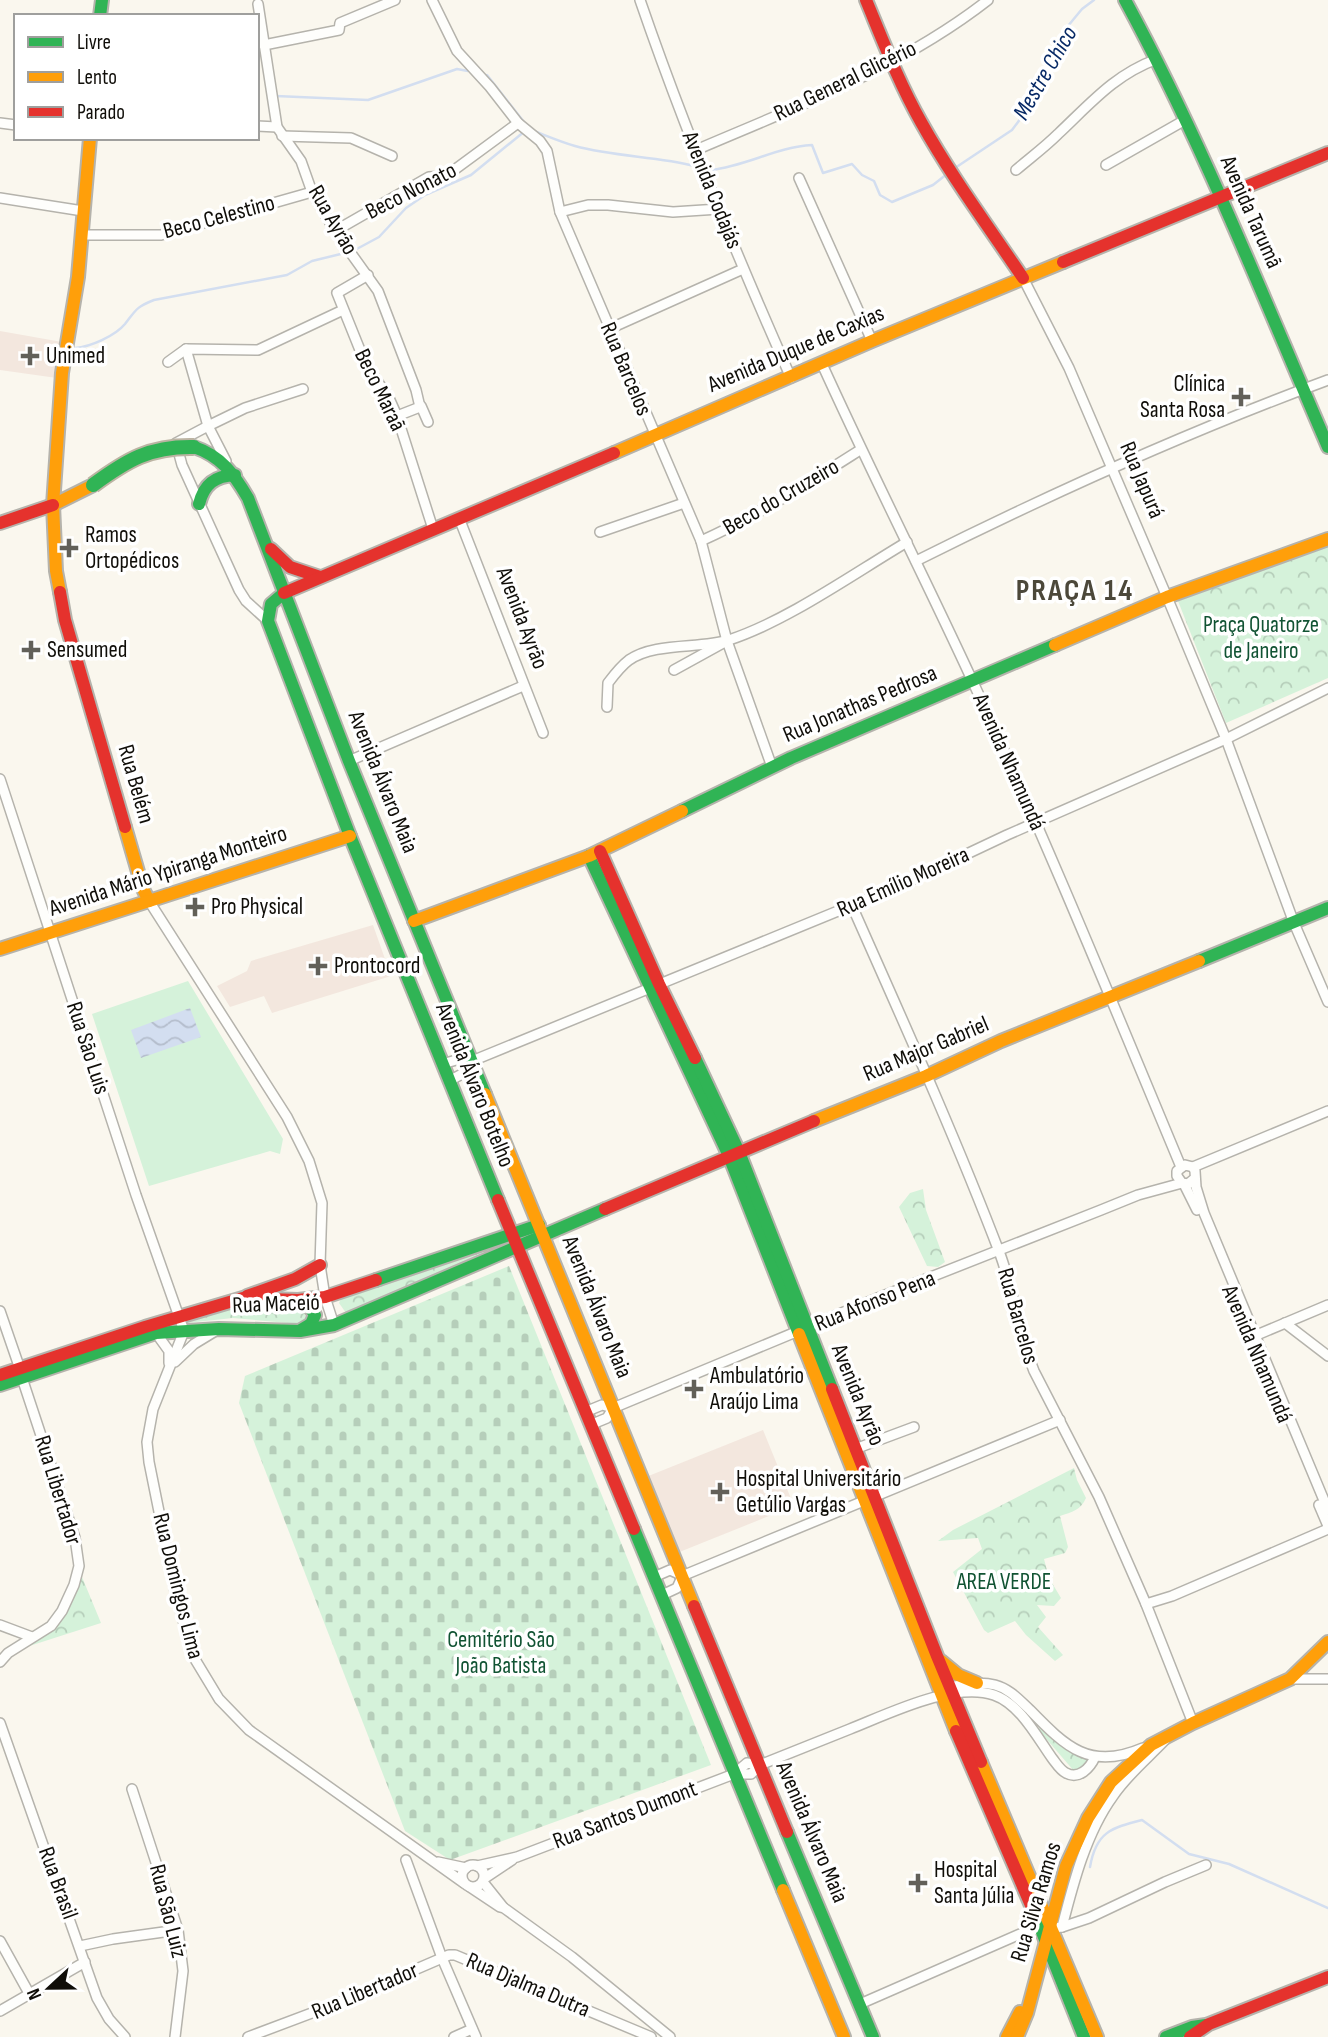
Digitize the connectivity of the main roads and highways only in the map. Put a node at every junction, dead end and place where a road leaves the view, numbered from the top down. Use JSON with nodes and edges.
{"nodes":[{"id":1,"x":866,"y":0,"type":"edge"},
{"id":2,"x":1125,"y":0,"type":"edge"},
{"id":3,"x":90,"y":140,"type":"edge"},
{"id":4,"x":1328,"y":153,"type":"edge"},
{"id":5,"x":1219,"y":199,"type":"junction"},
{"id":6,"x":1023,"y":278,"type":"junction"},
{"id":7,"x":1328,"y":447,"type":"edge"},
{"id":8,"x":231,"y":471,"type":"junction"},
{"id":9,"x":199,"y":503,"type":"road end"},
{"id":10,"x":53,"y":505,"type":"junction"},
{"id":11,"x":0,"y":523,"type":"edge"},
{"id":12,"x":1328,"y":539,"type":"edge"},
{"id":13,"x":266,"y":543,"type":"junction"},
{"id":14,"x":320,"y":577,"type":"junction"},
{"id":15,"x":284,"y":593,"type":"junction"},
{"id":16,"x":350,"y":836,"type":"junction"},
{"id":17,"x":594,"y":854,"type":"junction"},
{"id":18,"x":149,"y":901,"type":"junction"},
{"id":19,"x":1328,"y":908,"type":"edge"},
{"id":20,"x":414,"y":920,"type":"junction"},
{"id":21,"x":0,"y":949,"type":"edge"},
{"id":22,"x":734,"y":1154,"type":"junction"},
{"id":23,"x":541,"y":1230,"type":"junction"},
{"id":24,"x":514,"y":1241,"type":"junction"},
{"id":25,"x":320,"y":1265,"type":"road end"},
{"id":26,"x":243,"y":1298,"type":"junction"},
{"id":27,"x":298,"y":1300,"type":"junction"},
{"id":28,"x":300,"y":1331,"type":"junction"},
{"id":29,"x":802,"y":1331,"type":"junction"},
{"id":30,"x":21,"y":1373,"type":"junction"},
{"id":31,"x":0,"y":1375,"type":"edge"},
{"id":32,"x":0,"y":1385,"type":"edge"},
{"id":33,"x":869,"y":1499,"type":"junction"},
{"id":34,"x":1328,"y":1642,"type":"edge"},
{"id":35,"x":937,"y":1656,"type":"junction"},
{"id":36,"x":976,"y":1683,"type":"road end"},
{"id":37,"x":946,"y":1692,"type":"junction"},
{"id":38,"x":1050,"y":1932,"type":"junction"},
{"id":39,"x":1328,"y":1977,"type":"edge"},
{"id":40,"x":1031,"y":1995,"type":"junction"},
{"id":41,"x":1209,"y":2024,"type":"junction"},
{"id":42,"x":844,"y":2037,"type":"edge"},
{"id":43,"x":873,"y":2037,"type":"edge"},
{"id":44,"x":1007,"y":2037,"type":"edge"},
{"id":45,"x":1017,"y":2037,"type":"edge"},
{"id":46,"x":1084,"y":2037,"type":"edge"},
{"id":47,"x":1097,"y":2037,"type":"edge"},
{"id":48,"x":1166,"y":2037,"type":"edge"},
{"id":49,"x":1191,"y":2037,"type":"edge"}],
"edges":[{"from":1,"to":6,"type":"main road","name":"Rua Japurá"},
{"from":2,"to":5,"type":"main road","name":"Avenida Tarumã"},
{"from":3,"to":10,"type":"main road","name":"Rua Belém"},
{"from":4,"to":5,"type":"main road","name":"Avenida Duque de Caxias"},
{"from":5,"to":6,"type":"main road","name":"Avenida Duque de Caxias"},
{"from":5,"to":7,"type":"main road","name":"Avenida Tarumã"},
{"from":6,"to":14,"type":"main road","name":"Avenida Duque de Caxias"},
{"from":8,"to":9,"type":"main road"},
{"from":8,"to":10,"type":"main road","bridge":true},
{"from":8,"to":13,"type":"main road","name":"Avenida Álvaro Maia"},
{"from":10,"to":11,"type":"main road"},
{"from":10,"to":18,"type":"main road","name":"Rua Belém"},
{"from":12,"to":17,"type":"main road","name":"Rua Jonathas Pedrosa"},
{"from":13,"to":14,"type":"main road"},
{"from":13,"to":15,"type":"main road","name":"Avenida Álvaro Maia"},
{"from":14,"to":15,"type":"main road","name":"Avenida Duque de Caxias"},
{"from":15,"to":16,"type":"main road","name":"Avenida Álvaro Botelho"},
{"from":15,"to":20,"type":"main road","name":"Avenida Álvaro Maia"},
{"from":16,"to":18,"type":"main road","name":"Avenida Mário Ypiranga Monteiro"},
{"from":16,"to":24,"type":"main road","name":"Avenida Álvaro Botelho"},
{"from":17,"to":20,"type":"main road","name":"Rua Jonathas Pedrosa"},
{"from":17,"to":22,"type":"main road","name":"Avenida Ayrão"},
{"from":18,"to":21,"type":"main road","name":"Avenida Mário Ypiranga Monteiro"},
{"from":19,"to":22,"type":"main road","name":"Rua Major Gabriel"},
{"from":20,"to":23,"type":"main road","name":"Avenida Álvaro Maia"},
{"from":22,"to":23,"type":"main road","name":"Rua Major Gabriel"},
{"from":22,"to":29,"type":"main road","name":"Avenida Ayrão"},
{"from":23,"to":24,"type":"main road","name":"Rua Maceió"},
{"from":23,"to":43,"type":"main road","name":"Avenida Álvaro Maia"},
{"from":24,"to":27,"type":"main road","name":"Rua Maceió"},
{"from":24,"to":28,"type":"main road","name":"Rua Maceió"},
{"from":24,"to":42,"type":"main road","name":"Avenida Álvaro Botelho"},
{"from":25,"to":26,"type":"main road"},
{"from":26,"to":27,"type":"main road","name":"Rua Maceió"},
{"from":26,"to":30,"type":"main road","name":"Rua Maceió"},
{"from":27,"to":28,"type":"main road"},
{"from":28,"to":30,"type":"main road","name":"Rua Maceió"},
{"from":29,"to":33,"type":"main road","name":"Avenida Ayrão"},
{"from":29,"to":33,"type":"main road","name":"Avenida Ayrão"},
{"from":30,"to":31,"type":"main road","name":"Rua Maceió"},
{"from":30,"to":32,"type":"main road","name":"Rua Maceió"},
{"from":33,"to":35,"type":"main road","name":"Avenida Ayrão"},
{"from":33,"to":37,"type":"main road","name":"Avenida Ayrão"},
{"from":34,"to":38,"type":"main road","name":"Rua Silva Ramos"},
{"from":35,"to":36,"type":"main road"},
{"from":35,"to":37,"type":"main road","name":"Avenida Ayrão"},
{"from":37,"to":38,"type":"main road","name":"Avenida Ayrão"},
{"from":38,"to":40,"type":"main road","name":"Rua Silva Ramos"},
{"from":38,"to":46,"type":"main road","name":"Avenida Ayrão"},
{"from":38,"to":47,"type":"main road","name":"Avenida Ayrão"},
{"from":39,"to":41,"type":"main road"},
{"from":40,"to":44,"type":"main road"},
{"from":40,"to":45,"type":"main road","name":"Rua Silva Ramos"},
{"from":41,"to":48,"type":"main road"},
{"from":41,"to":49,"type":"main road"}]}
